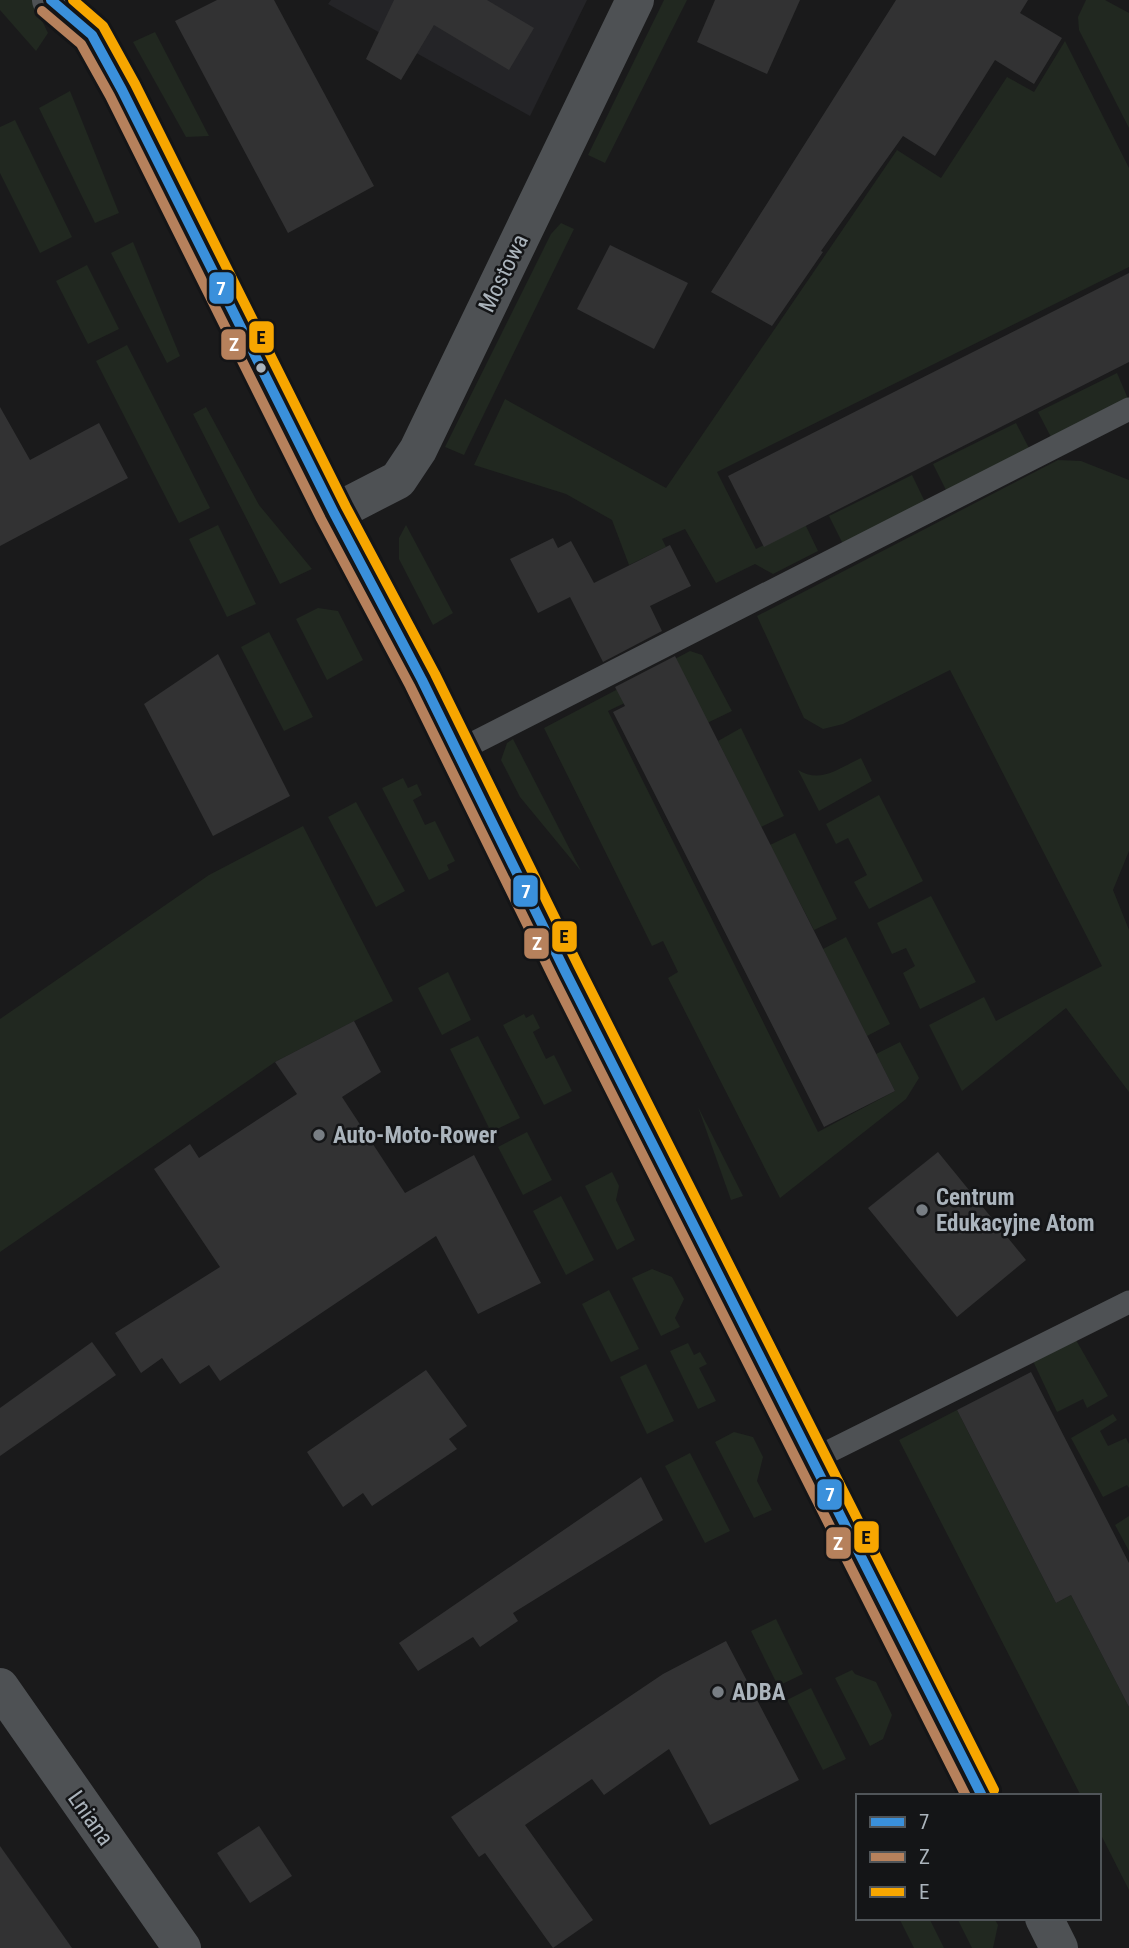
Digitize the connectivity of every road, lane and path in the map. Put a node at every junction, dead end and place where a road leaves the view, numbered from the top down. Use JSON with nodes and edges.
{"nodes":[{"id":1,"x":51,"y":0,"type":"edge"},
{"id":2,"x":635,"y":0,"type":"edge"},
{"id":3,"x":92,"y":17,"type":"edge"},
{"id":4,"x":1129,"y":410,"type":"edge"},
{"id":5,"x":334,"y":513,"type":"junction"},
{"id":6,"x":456,"y":752,"type":"junction"},
{"id":7,"x":1129,"y":1302,"type":"edge"},
{"id":8,"x":812,"y":1461,"type":"junction"},
{"id":9,"x":0,"y":1687,"type":"edge"},
{"id":10,"x":981,"y":1794,"type":"edge"},
{"id":11,"x":1045,"y":1920,"type":"edge"},
{"id":12,"x":182,"y":1948,"type":"edge"},
{"id":13,"x":1059,"y":1948,"type":"edge"}],
"edges":[{"from":1,"to":3,"type":"street"},
{"from":2,"to":5,"type":"street","name":"Mostowa"},
{"from":3,"to":5,"type":"street"},
{"from":4,"to":6,"type":"lane"},
{"from":5,"to":6,"type":"street"},
{"from":6,"to":8,"type":"street"},
{"from":7,"to":8,"type":"lane"},
{"from":8,"to":10,"type":"street"},
{"from":9,"to":12,"type":"street","name":"Lniana"},
{"from":11,"to":13,"type":"street"}]}
